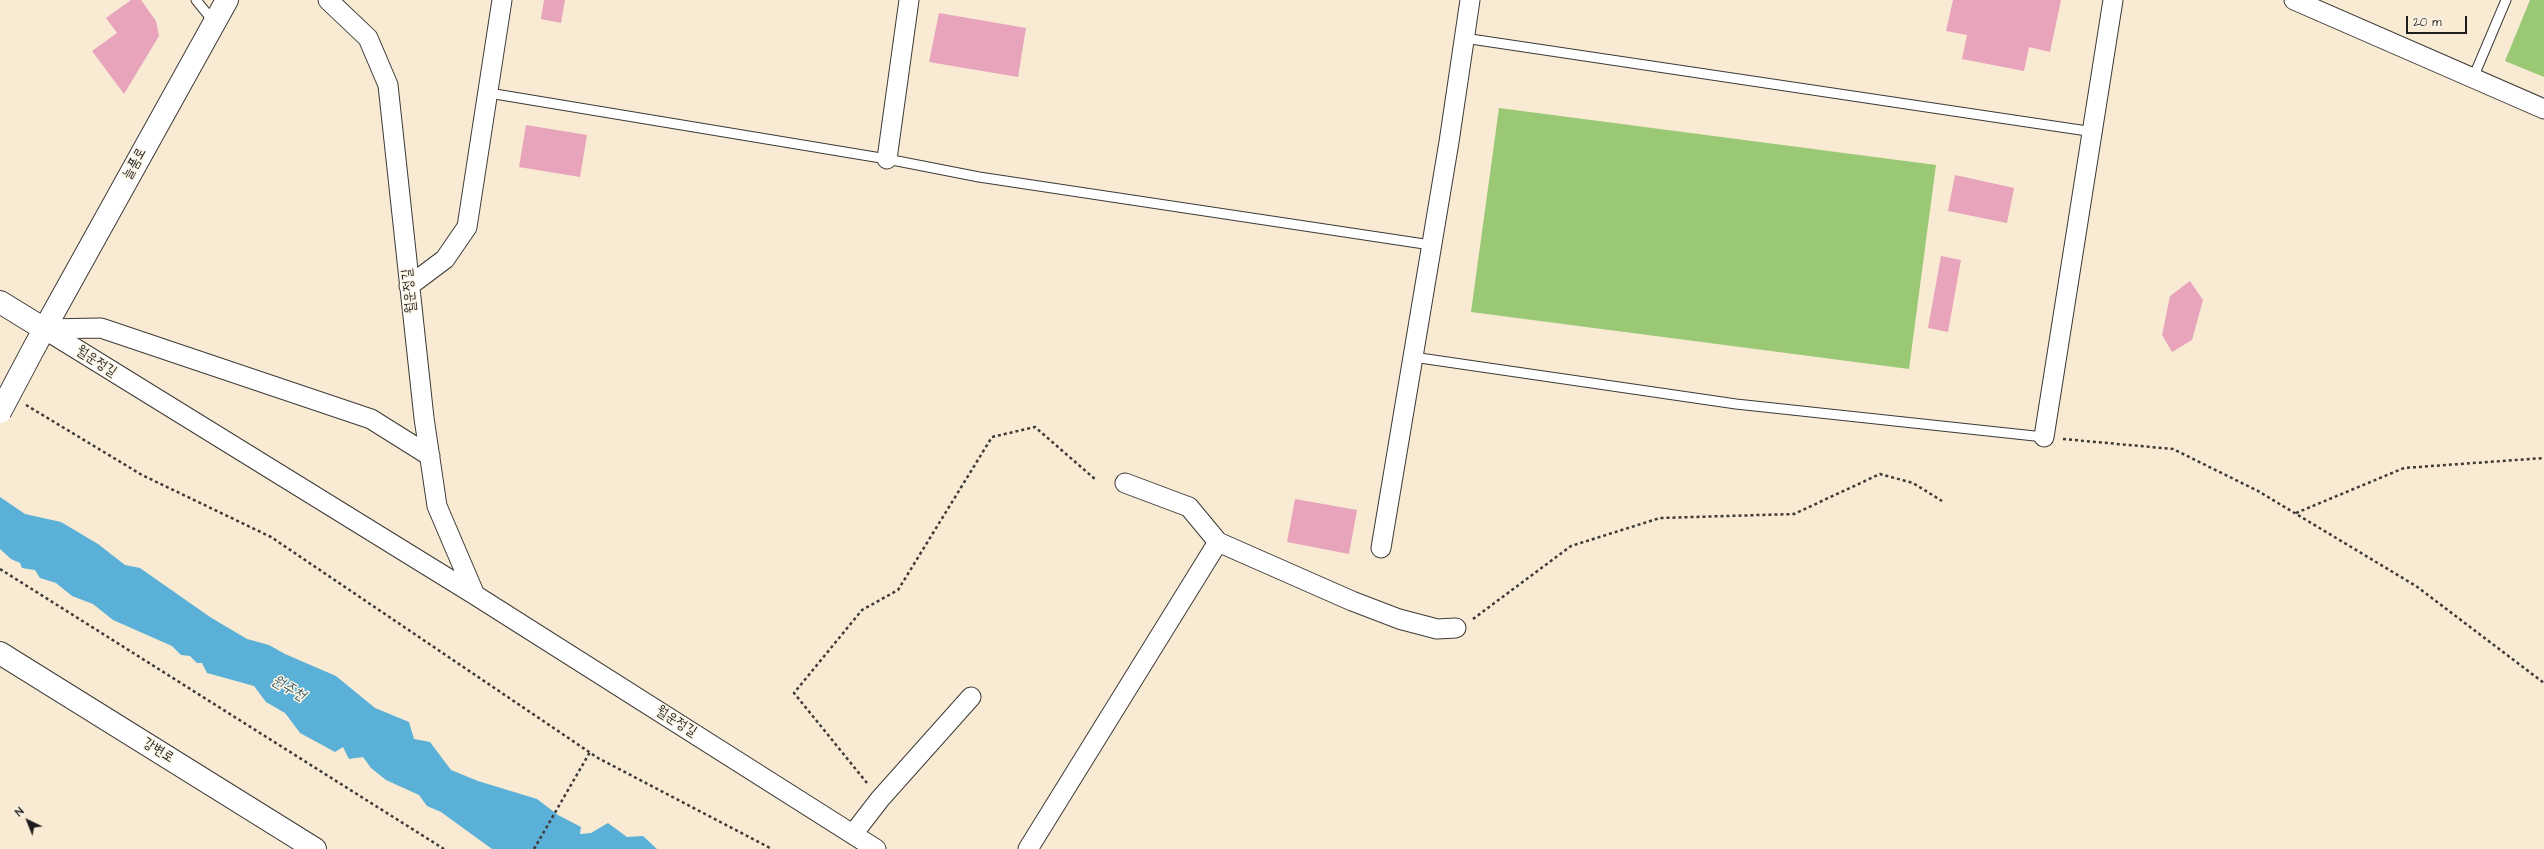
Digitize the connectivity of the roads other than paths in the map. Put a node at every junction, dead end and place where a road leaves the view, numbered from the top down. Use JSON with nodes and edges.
{"nodes":[{"id":1,"x":196,"y":0,"type":"edge"},
{"id":2,"x":227,"y":0,"type":"edge"},
{"id":3,"x":328,"y":0,"type":"edge"},
{"id":4,"x":502,"y":0,"type":"edge"},
{"id":5,"x":909,"y":0,"type":"edge"},
{"id":6,"x":1470,"y":0,"type":"edge"},
{"id":7,"x":2113,"y":0,"type":"edge"},
{"id":8,"x":2294,"y":0,"type":"edge"},
{"id":9,"x":2506,"y":0,"type":"edge"},
{"id":10,"x":213,"y":22,"type":"junction"},
{"id":11,"x":1464,"y":38,"type":"junction"},
{"id":12,"x":2472,"y":78,"type":"junction"},
{"id":13,"x":489,"y":93,"type":"junction"},
{"id":14,"x":2544,"y":109,"type":"edge"},
{"id":15,"x":2094,"y":132,"type":"junction"},
{"id":16,"x":887,"y":159,"type":"junction"},
{"id":17,"x":1431,"y":245,"type":"junction"},
{"id":18,"x":409,"y":286,"type":"junction"},
{"id":19,"x":0,"y":302,"type":"edge"},
{"id":20,"x":40,"y":337,"type":"junction"},
{"id":21,"x":1413,"y":357,"type":"junction"},
{"id":22,"x":0,"y":412,"type":"edge"},
{"id":23,"x":2044,"y":438,"type":"joint"},
{"id":24,"x":430,"y":456,"type":"junction"},
{"id":25,"x":1125,"y":483,"type":"dead end"},
{"id":26,"x":1218,"y":542,"type":"junction"},
{"id":27,"x":1381,"y":548,"type":"dead end"},
{"id":28,"x":475,"y":595,"type":"junction"},
{"id":29,"x":1456,"y":628,"type":"road end"},
{"id":30,"x":0,"y":653,"type":"edge"},
{"id":31,"x":971,"y":697,"type":"dead end"},
{"id":32,"x":853,"y":834,"type":"junction"},
{"id":33,"x":315,"y":849,"type":"edge"},
{"id":34,"x":876,"y":849,"type":"edge"},
{"id":35,"x":1028,"y":849,"type":"edge"}],
"edges":[{"from":1,"to":10,"type":"lane"},
{"from":2,"to":10,"type":"street","name":"늘품로"},
{"from":3,"to":18,"type":"street","name":"월운정길"},
{"from":4,"to":13,"type":"street"},
{"from":5,"to":16,"type":"street"},
{"from":6,"to":11,"type":"street"},
{"from":7,"to":15,"type":"street"},
{"from":8,"to":12,"type":"street"},
{"from":9,"to":12,"type":"lane"},
{"from":10,"to":20,"type":"street","name":"늘품로"},
{"from":11,"to":15,"type":"lane"},
{"from":11,"to":17,"type":"street"},
{"from":12,"to":14,"type":"street"},
{"from":13,"to":16,"type":"lane"},
{"from":13,"to":18,"type":"street"},
{"from":15,"to":23,"type":"street"},
{"from":16,"to":17,"type":"lane"},
{"from":17,"to":21,"type":"street"},
{"from":18,"to":24,"type":"street","name":"월운정길"},
{"from":19,"to":20,"type":"street"},
{"from":20,"to":22,"type":"street","name":"늘품로","bridge":true},
{"from":20,"to":24,"type":"street"},
{"from":20,"to":28,"type":"street","name":"월운정길"},
{"from":21,"to":23,"type":"lane"},
{"from":21,"to":27,"type":"street"},
{"from":24,"to":28,"type":"street","name":"월운정길"},
{"from":25,"to":26,"type":"street"},
{"from":26,"to":29,"type":"street"},
{"from":26,"to":35,"type":"street"},
{"from":28,"to":32,"type":"street","name":"월운정길"},
{"from":30,"to":33,"type":"street","name":"강변로"},
{"from":31,"to":32,"type":"street"},
{"from":32,"to":34,"type":"street","name":"월운정길"}]}
